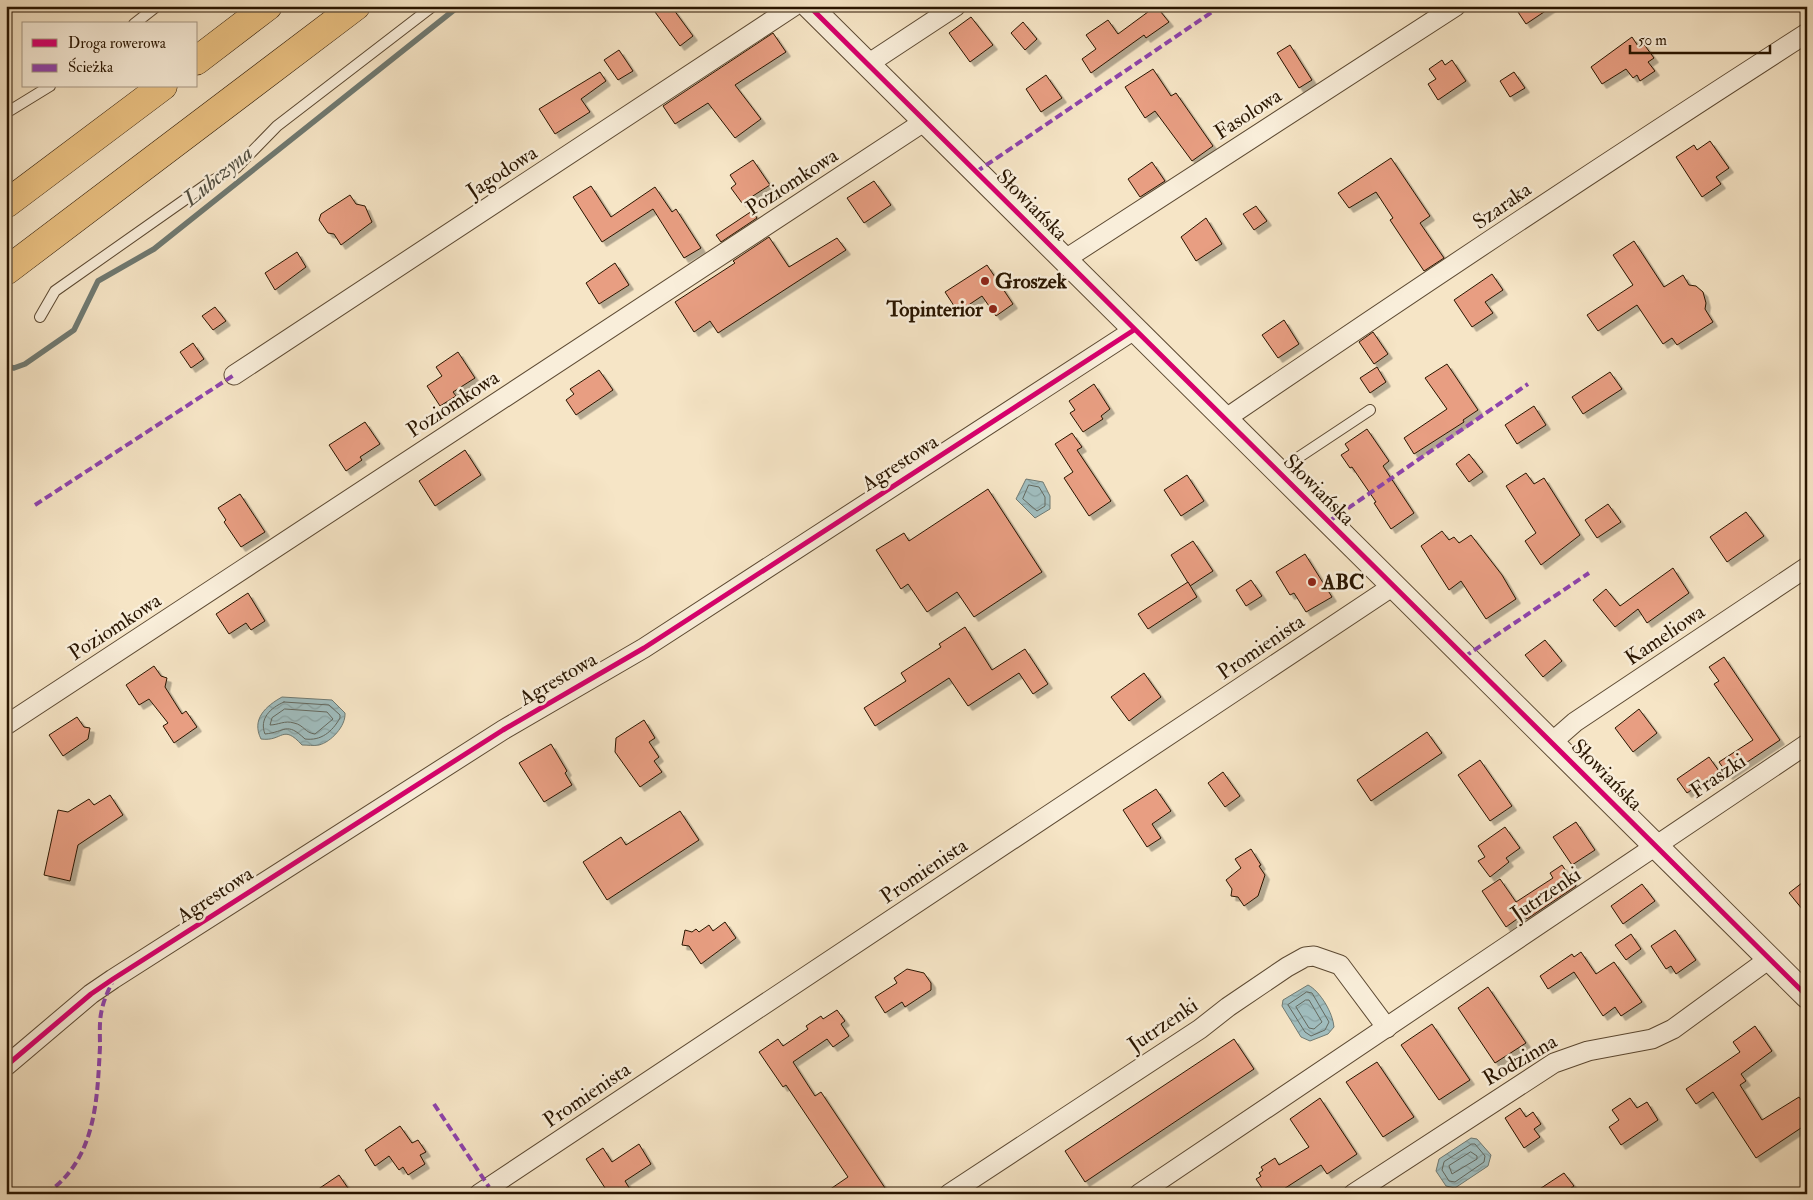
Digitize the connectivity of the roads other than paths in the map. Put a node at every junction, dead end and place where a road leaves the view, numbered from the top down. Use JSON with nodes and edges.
{"nodes":[{"id":1,"x":157,"y":6,"type":"edge"},
{"id":2,"x":268,"y":6,"type":"edge"},
{"id":3,"x":356,"y":6,"type":"edge"},
{"id":4,"x":433,"y":6,"type":"edge"},
{"id":5,"x":794,"y":6,"type":"edge"},
{"id":6,"x":809,"y":6,"type":"edge"},
{"id":7,"x":956,"y":6,"type":"edge"},
{"id":8,"x":1456,"y":6,"type":"edge"},
{"id":9,"x":137,"y":22,"type":"edge"},
{"id":10,"x":1807,"y":33,"type":"edge"},
{"id":11,"x":198,"y":60,"type":"edge"},
{"id":12,"x":868,"y":64,"type":"junction"},
{"id":13,"x":47,"y":88,"type":"edge"},
{"id":14,"x":160,"y":88,"type":"edge"},
{"id":15,"x":6,"y":113,"type":"edge"},
{"id":16,"x":925,"y":121,"type":"junction"},
{"id":17,"x":6,"y":204,"type":"edge"},
{"id":18,"x":1064,"y":260,"type":"junction"},
{"id":19,"x":6,"y":271,"type":"edge"},
{"id":20,"x":40,"y":317,"type":"dead end"},
{"id":21,"x":1134,"y":330,"type":"junction"},
{"id":22,"x":234,"y":375,"type":"dead end"},
{"id":23,"x":1370,"y":410,"type":"dead end"},
{"id":24,"x":1224,"y":419,"type":"junction"},
{"id":25,"x":1277,"y":471,"type":"junction"},
{"id":26,"x":1807,"y":567,"type":"edge"},
{"id":27,"x":1393,"y":586,"type":"junction"},
{"id":28,"x":6,"y":725,"type":"edge"},
{"id":29,"x":1551,"y":743,"type":"junction"},
{"id":30,"x":1807,"y":744,"type":"edge"},
{"id":31,"x":1656,"y":847,"type":"junction"},
{"id":32,"x":1769,"y":959,"type":"junction"},
{"id":33,"x":1807,"y":996,"type":"edge"},
{"id":34,"x":1387,"y":1028,"type":"junction"},
{"id":35,"x":6,"y":1066,"type":"edge"},
{"id":36,"x":479,"y":1194,"type":"edge"},
{"id":37,"x":949,"y":1194,"type":"edge"},
{"id":38,"x":1139,"y":1194,"type":"edge"},
{"id":39,"x":1353,"y":1194,"type":"edge"}],
"edges":[{"from":1,"to":9,"type":"lane"},
{"from":2,"to":11,"type":"highway"},
{"from":3,"to":19,"type":"highway"},
{"from":4,"to":20,"type":"lane"},
{"from":5,"to":22,"type":"street","name":"Jagodowa"},
{"from":6,"to":12,"type":"street","name":"Słowiańska"},
{"from":7,"to":12,"type":"street"},
{"from":8,"to":18,"type":"street","name":"Fasolowa"},
{"from":10,"to":24,"type":"street","name":"Szaraka"},
{"from":12,"to":16,"type":"street","name":"Słowiańska"},
{"from":13,"to":15,"type":"lane"},
{"from":14,"to":17,"type":"highway"},
{"from":16,"to":18,"type":"street","name":"Słowiańska"},
{"from":16,"to":28,"type":"street","name":"Poziomkowa"},
{"from":18,"to":21,"type":"street","name":"Słowiańska"},
{"from":21,"to":24,"type":"street","name":"Słowiańska"},
{"from":21,"to":35,"type":"street","name":"Agrestowa"},
{"from":23,"to":25,"type":"lane"},
{"from":24,"to":25,"type":"street","name":"Słowiańska"},
{"from":25,"to":27,"type":"street","name":"Słowiańska"},
{"from":26,"to":29,"type":"street","name":"Kameliowa"},
{"from":27,"to":29,"type":"street","name":"Słowiańska"},
{"from":27,"to":36,"type":"street","name":"Promienista"},
{"from":29,"to":31,"type":"street","name":"Słowiańska"},
{"from":30,"to":31,"type":"street","name":"Fraszki"},
{"from":31,"to":32,"type":"street","name":"Słowiańska"},
{"from":31,"to":34,"type":"street","name":"Jutrzenki"},
{"from":32,"to":33,"type":"street","name":"Słowiańska"},
{"from":32,"to":39,"type":"street","name":"Rodzinna"},
{"from":34,"to":37,"type":"street","name":"Jutrzenki"},
{"from":34,"to":38,"type":"street","name":"Jutrzenki"}]}
